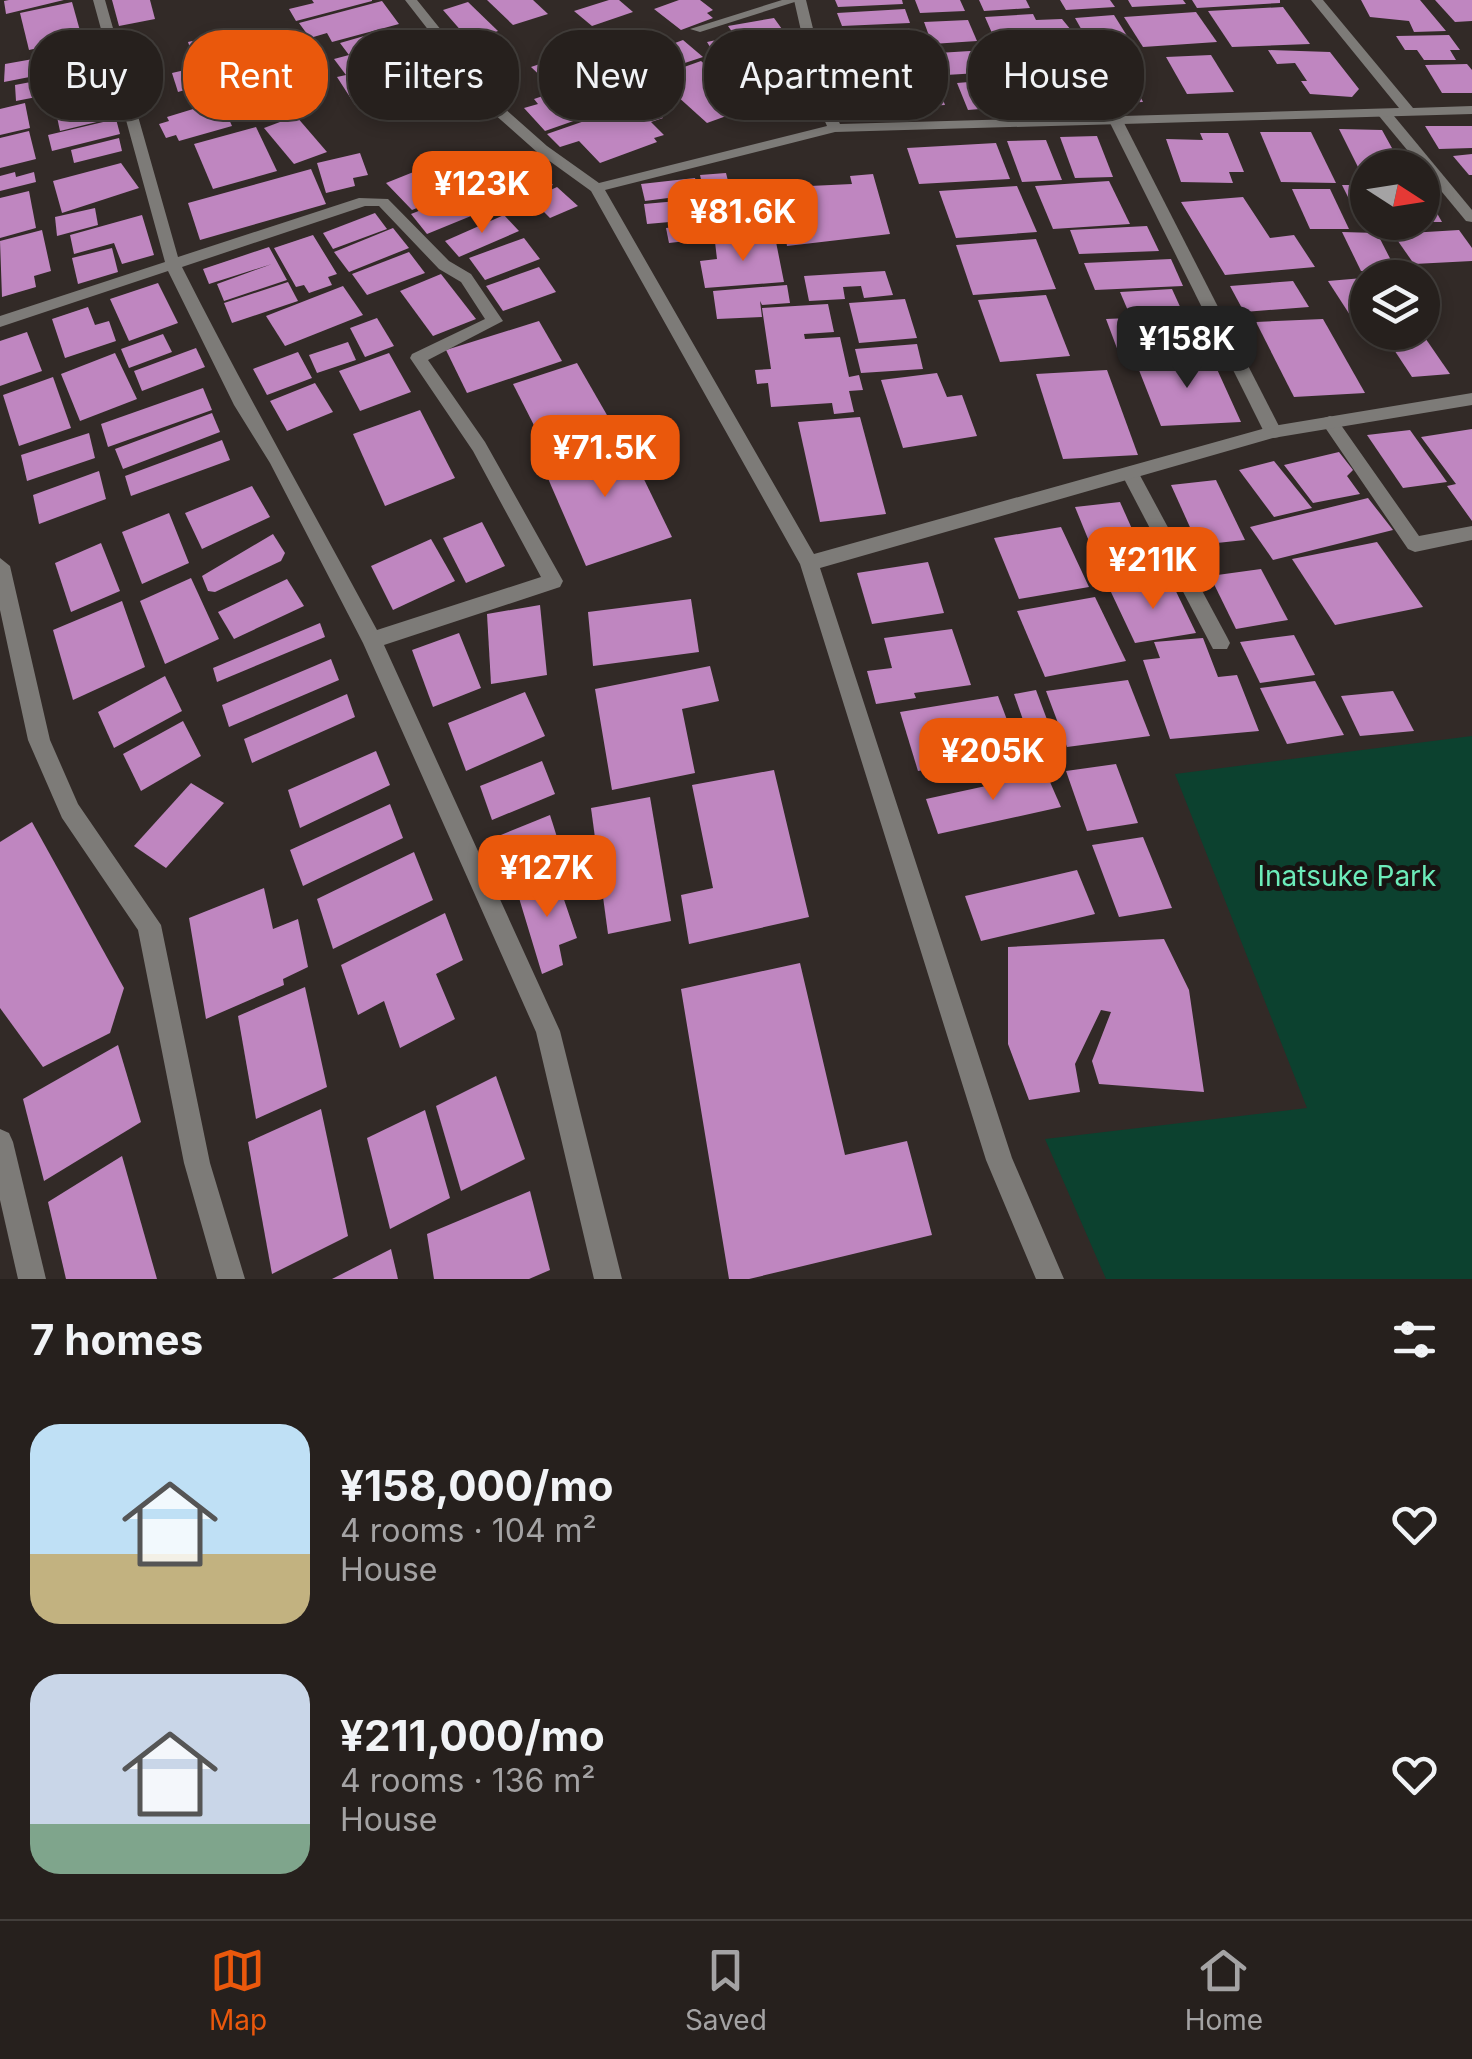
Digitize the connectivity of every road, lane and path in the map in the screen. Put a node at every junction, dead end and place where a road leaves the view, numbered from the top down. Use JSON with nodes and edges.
{"nodes":[{"id":1,"x":99,"y":0,"type":"edge"},
{"id":2,"x":411,"y":0,"type":"edge"},
{"id":3,"x":797,"y":0,"type":"edge"},
{"id":4,"x":1317,"y":0,"type":"edge"},
{"id":5,"x":696,"y":29,"type":"dead end"},
{"id":6,"x":1472,"y":110,"type":"edge"},
{"id":7,"x":1409,"y":112,"type":"junction"},
{"id":8,"x":1384,"y":113,"type":"junction"},
{"id":9,"x":1116,"y":121,"type":"junction"},
{"id":10,"x":835,"y":128,"type":"junction"},
{"id":11,"x":597,"y":188,"type":"junction"},
{"id":12,"x":1471,"y":218,"type":"edge"},
{"id":13,"x":172,"y":265,"type":"junction"},
{"id":14,"x":0,"y":322,"type":"edge"},
{"id":15,"x":1472,"y":399,"type":"edge"},
{"id":16,"x":1330,"y":422,"type":"junction"},
{"id":17,"x":1272,"y":432,"type":"junction"},
{"id":18,"x":1130,"y":473,"type":"junction"},
{"id":19,"x":1472,"y":533,"type":"edge"},
{"id":20,"x":808,"y":563,"type":"junction"},
{"id":21,"x":0,"y":566,"type":"edge"},
{"id":22,"x":372,"y":640,"type":"junction"},
{"id":23,"x":1220,"y":643,"type":"dead end"},
{"id":24,"x":0,"y":1142,"type":"edge"},
{"id":25,"x":32,"y":1279,"type":"edge"},
{"id":26,"x":231,"y":1279,"type":"edge"},
{"id":27,"x":608,"y":1279,"type":"edge"},
{"id":28,"x":1050,"y":1279,"type":"edge"}],
"edges":[{"from":1,"to":13,"type":"street"},
{"from":2,"to":11,"type":"street"},
{"from":3,"to":5,"type":"street"},
{"from":3,"to":10,"type":"street"},
{"from":4,"to":7,"type":"street"},
{"from":6,"to":7,"type":"street"},
{"from":7,"to":8,"type":"street"},
{"from":8,"to":9,"type":"street"},
{"from":8,"to":12,"type":"street"},
{"from":9,"to":10,"type":"street"},
{"from":9,"to":17,"type":"street"},
{"from":10,"to":11,"type":"street"},
{"from":11,"to":20,"type":"street"},
{"from":13,"to":14,"type":"street"},
{"from":13,"to":22,"type":"street"},
{"from":13,"to":22,"type":"street"},
{"from":15,"to":16,"type":"street"},
{"from":16,"to":17,"type":"street"},
{"from":16,"to":19,"type":"street"},
{"from":17,"to":18,"type":"street"},
{"from":18,"to":20,"type":"street"},
{"from":18,"to":23,"type":"street"},
{"from":20,"to":28,"type":"street"},
{"from":21,"to":26,"type":"street"},
{"from":22,"to":27,"type":"street"},
{"from":24,"to":25,"type":"street"}]}
